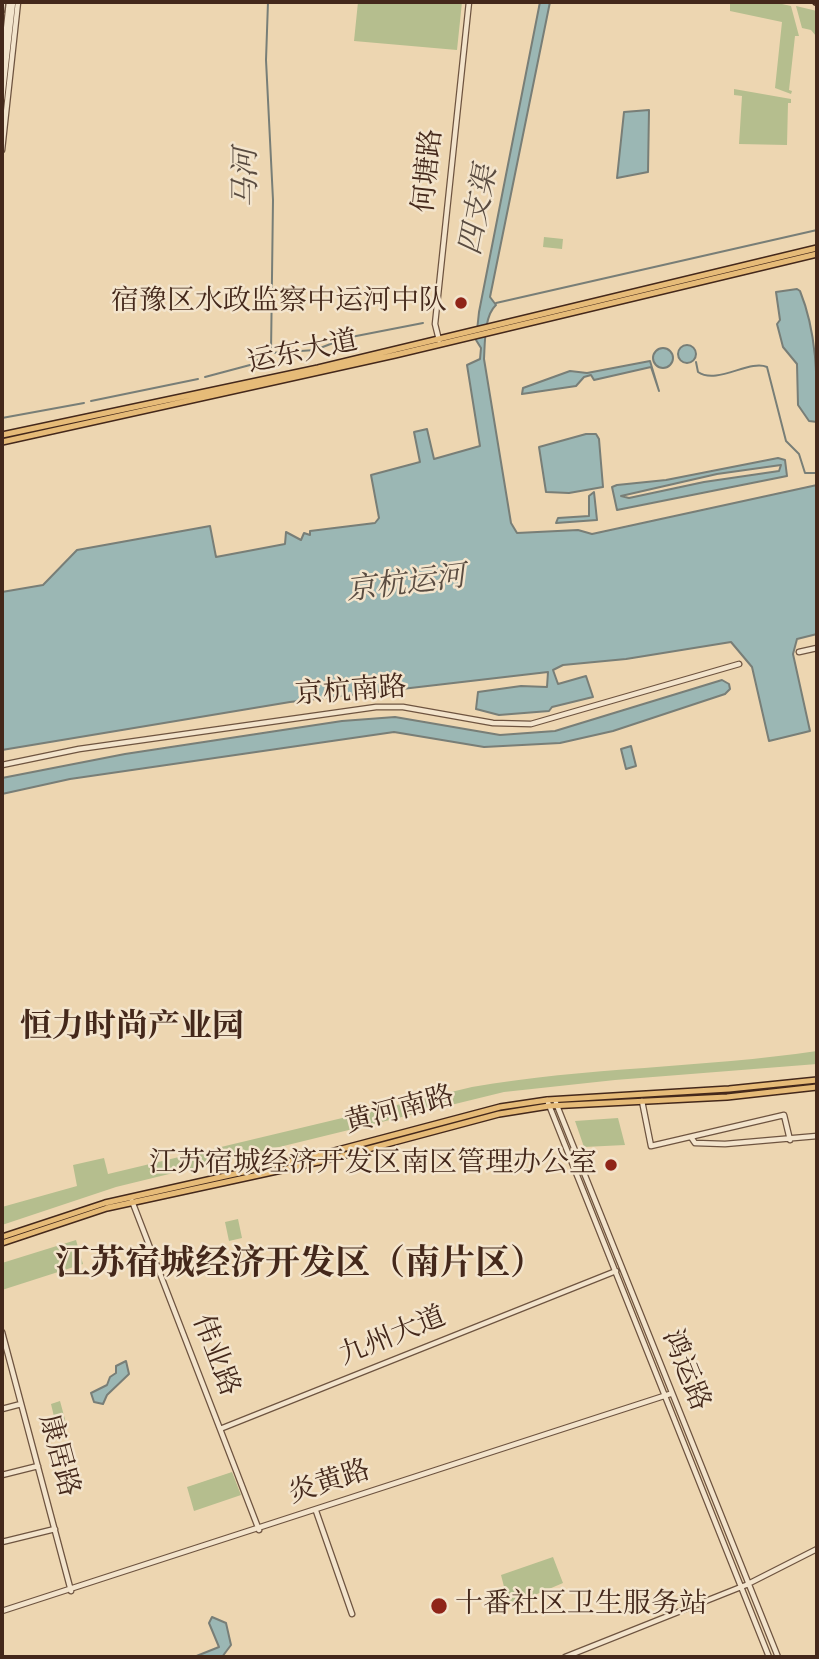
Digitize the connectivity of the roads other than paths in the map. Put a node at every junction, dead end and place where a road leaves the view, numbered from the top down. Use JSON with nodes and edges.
{"nodes":[{"id":1,"x":3,"y":2,"type":"edge"},
{"id":2,"x":11,"y":2,"type":"edge"},
{"id":3,"x":18,"y":2,"type":"edge"},
{"id":4,"x":469,"y":2,"type":"edge"},
{"id":5,"x":2,"y":10,"type":"edge"},
{"id":6,"x":2,"y":67,"type":"edge"},
{"id":7,"x":2,"y":99,"type":"edge"},
{"id":8,"x":2,"y":150,"type":"edge"},
{"id":9,"x":817,"y":248,"type":"edge"},
{"id":10,"x":817,"y":254,"type":"edge"},
{"id":11,"x":498,"y":327,"type":"junction"},
{"id":12,"x":439,"y":341,"type":"junction"},
{"id":13,"x":2,"y":435,"type":"edge"},
{"id":14,"x":2,"y":442,"type":"edge"},
{"id":15,"x":817,"y":648,"type":"edge"},
{"id":16,"x":799,"y":652,"type":"dead end"},
{"id":17,"x":739,"y":664,"type":"dead end"},
{"id":18,"x":2,"y":765,"type":"edge"},
{"id":19,"x":817,"y":1080,"type":"edge"},
{"id":20,"x":817,"y":1087,"type":"edge"},
{"id":21,"x":642,"y":1101,"type":"junction"},
{"id":22,"x":548,"y":1103,"type":"junction"},
{"id":23,"x":556,"y":1103,"type":"junction"},
{"id":24,"x":817,"y":1136,"type":"edge"},
{"id":25,"x":690,"y":1137,"type":"junction"},
{"id":26,"x":790,"y":1140,"type":"junction"},
{"id":27,"x":131,"y":1200,"type":"junction"},
{"id":28,"x":2,"y":1237,"type":"edge"},
{"id":29,"x":2,"y":1243,"type":"edge"},
{"id":30,"x":621,"y":1270,"type":"junction"},
{"id":31,"x":614,"y":1272,"type":"junction"},
{"id":32,"x":2,"y":1332,"type":"edge"},
{"id":33,"x":3,"y":1343,"type":"edge"},
{"id":34,"x":670,"y":1394,"type":"junction"},
{"id":35,"x":664,"y":1398,"type":"junction"},
{"id":36,"x":21,"y":1404,"type":"junction"},
{"id":37,"x":2,"y":1409,"type":"edge"},
{"id":38,"x":220,"y":1429,"type":"junction"},
{"id":39,"x":38,"y":1466,"type":"junction"},
{"id":40,"x":2,"y":1475,"type":"edge"},
{"id":41,"x":316,"y":1511,"type":"junction"},
{"id":42,"x":55,"y":1529,"type":"junction"},
{"id":43,"x":259,"y":1530,"type":"junction"},
{"id":44,"x":2,"y":1542,"type":"edge"},
{"id":45,"x":817,"y":1549,"type":"edge"},
{"id":46,"x":746,"y":1585,"type":"junction"},
{"id":47,"x":740,"y":1587,"type":"junction"},
{"id":48,"x":71,"y":1591,"type":"junction"},
{"id":49,"x":2,"y":1611,"type":"edge"},
{"id":50,"x":352,"y":1615,"type":"dead end"},
{"id":51,"x":565,"y":1657,"type":"edge"},
{"id":52,"x":769,"y":1657,"type":"edge"},
{"id":53,"x":778,"y":1657,"type":"edge"}],
"edges":[{"from":1,"to":5,"type":"street"},
{"from":2,"to":6,"type":"street"},
{"from":2,"to":7,"type":"street"},
{"from":3,"to":8,"type":"street"},
{"from":4,"to":12,"type":"street","name":"何塘路"},
{"from":9,"to":11,"type":"main road","name":"运东大道"},
{"from":10,"to":11,"type":"main road","name":"运东大道"},
{"from":11,"to":12,"type":"main road","name":"运东大道"},
{"from":12,"to":13,"type":"main road","name":"运东大道"},
{"from":12,"to":14,"type":"main road","name":"运东大道"},
{"from":15,"to":16,"type":"street"},
{"from":17,"to":18,"type":"street","name":"京杭南路"},
{"from":19,"to":23,"type":"main road","name":"黄河南路"},
{"from":20,"to":21,"type":"main road","name":"黄河南路"},
{"from":21,"to":23,"type":"main road","name":"黄河南路"},
{"from":21,"to":25,"type":"street"},
{"from":22,"to":23,"type":"main road","name":"黄河南路"},
{"from":22,"to":27,"type":"main road","name":"黄河南路"},
{"from":22,"to":31,"type":"street","name":"鸿运路"},
{"from":23,"to":30,"type":"street","name":"鸿运路"},
{"from":24,"to":26,"type":"street"},
{"from":25,"to":26,"type":"street"},
{"from":25,"to":26,"type":"street"},
{"from":27,"to":28,"type":"main road","name":"黄河南路"},
{"from":27,"to":29,"type":"main road","name":"黄河南路"},
{"from":27,"to":38,"type":"street","name":"伟业路"},
{"from":30,"to":31,"type":"street","name":"九州大道"},
{"from":30,"to":34,"type":"street","name":"鸿运路"},
{"from":31,"to":35,"type":"street","name":"鸿运路"},
{"from":31,"to":38,"type":"street","name":"九州大道"},
{"from":32,"to":33,"type":"street","name":"康居路"},
{"from":33,"to":36,"type":"street","name":"康居路"},
{"from":34,"to":35,"type":"street","name":"炎黄路"},
{"from":34,"to":46,"type":"street","name":"鸿运路"},
{"from":35,"to":41,"type":"street","name":"炎黄路"},
{"from":35,"to":47,"type":"street","name":"鸿运路"},
{"from":36,"to":37,"type":"street"},
{"from":36,"to":39,"type":"street","name":"康居路"},
{"from":38,"to":43,"type":"street","name":"伟业路"},
{"from":39,"to":40,"type":"street"},
{"from":39,"to":42,"type":"street","name":"康居路"},
{"from":41,"to":43,"type":"street","name":"炎黄路"},
{"from":41,"to":50,"type":"street"},
{"from":42,"to":44,"type":"street"},
{"from":42,"to":48,"type":"street","name":"康居路"},
{"from":43,"to":48,"type":"street","name":"炎黄路"},
{"from":45,"to":46,"type":"street"},
{"from":46,"to":47,"type":"street"},
{"from":46,"to":53,"type":"street","name":"鸿运路"},
{"from":47,"to":51,"type":"street"},
{"from":47,"to":52,"type":"street","name":"鸿运路"},
{"from":48,"to":49,"type":"street","name":"炎黄路"}]}
